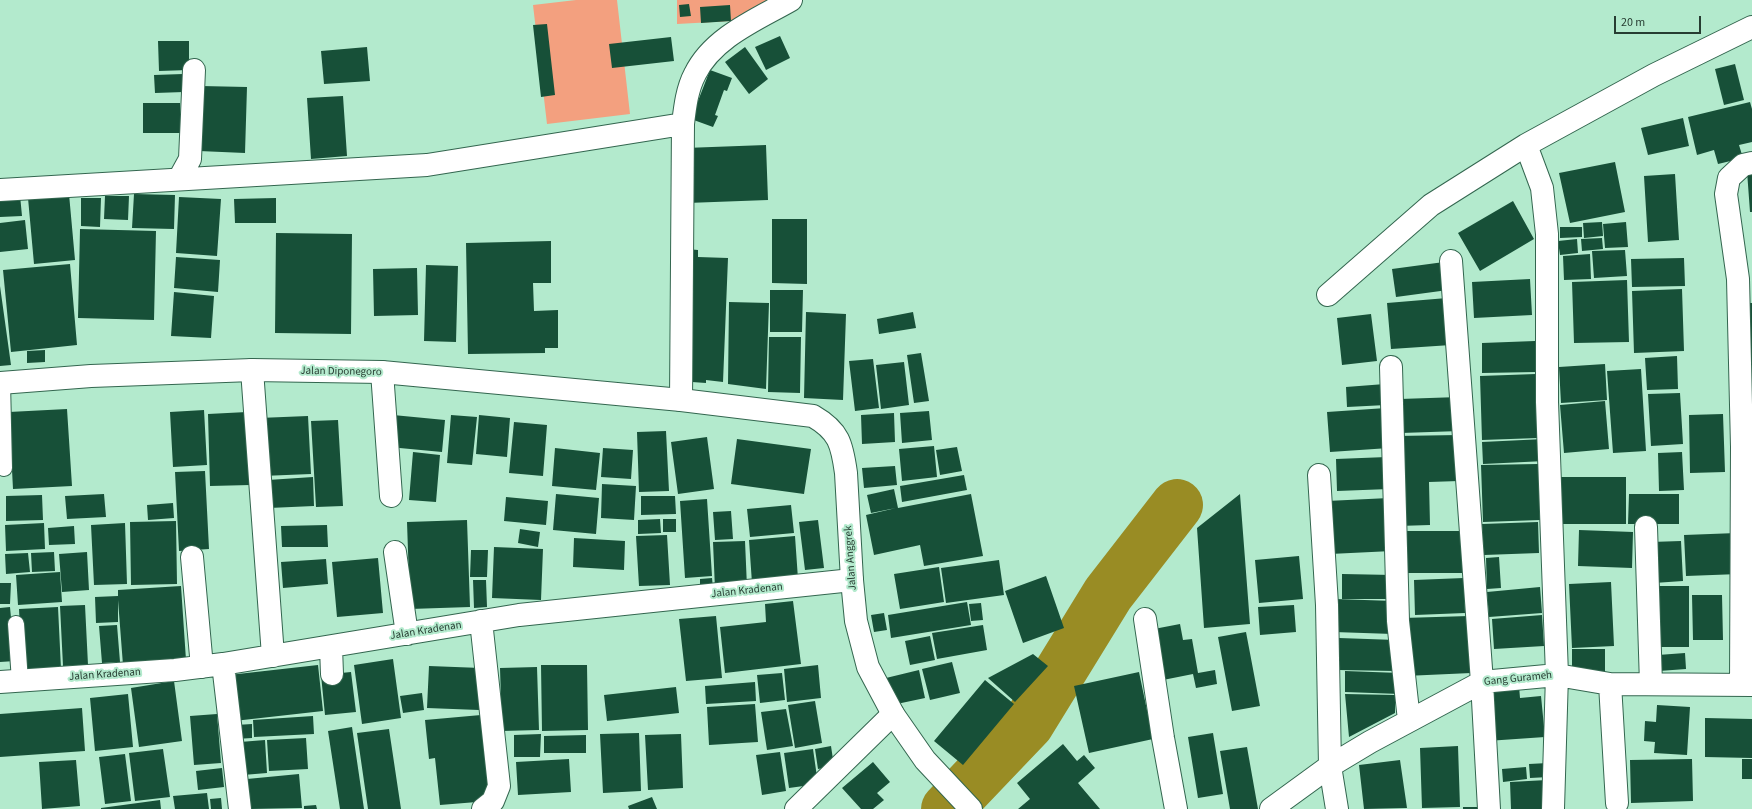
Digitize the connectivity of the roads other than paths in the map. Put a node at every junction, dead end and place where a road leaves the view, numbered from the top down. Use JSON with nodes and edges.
{"nodes":[{"id":1,"x":791,"y":0,"type":"edge"},
{"id":2,"x":1752,"y":27,"type":"edge"},
{"id":3,"x":194,"y":70,"type":"dead end"},
{"id":4,"x":683,"y":124,"type":"junction"},
{"id":5,"x":1526,"y":145,"type":"junction"},
{"id":6,"x":1752,"y":164,"type":"edge"},
{"id":7,"x":178,"y":179,"type":"junction"},
{"id":8,"x":0,"y":190,"type":"edge"},
{"id":9,"x":1451,"y":261,"type":"dead end"},
{"id":10,"x":1328,"y":295,"type":"dead end"},
{"id":11,"x":1392,"y":367,"type":"dead end"},
{"id":12,"x":252,"y":370,"type":"junction"},
{"id":13,"x":382,"y":372,"type":"junction"},
{"id":14,"x":1,"y":383,"type":"edge"},
{"id":15,"x":681,"y":400,"type":"junction"},
{"id":16,"x":4,"y":468,"type":"dead end"},
{"id":17,"x":1318,"y":475,"type":"dead end"},
{"id":18,"x":391,"y":496,"type":"dead end"},
{"id":19,"x":1646,"y":527,"type":"dead end"},
{"id":20,"x":395,"y":552,"type":"dead end"},
{"id":21,"x":192,"y":557,"type":"dead end"},
{"id":22,"x":852,"y":580,"type":"junction"},
{"id":23,"x":1144,"y":619,"type":"dead end"},
{"id":24,"x":481,"y":621,"type":"junction"},
{"id":25,"x":16,"y":624,"type":"dead end"},
{"id":26,"x":407,"y":634,"type":"junction"},
{"id":27,"x":331,"y":646,"type":"junction"},
{"id":28,"x":273,"y":656,"type":"junction"},
{"id":29,"x":223,"y":664,"type":"junction"},
{"id":30,"x":202,"y":667,"type":"junction"},
{"id":31,"x":332,"y":674,"type":"dead end"},
{"id":32,"x":1557,"y":675,"type":"junction"},
{"id":33,"x":10,"y":681,"type":"edge"},
{"id":34,"x":1482,"y":682,"type":"junction"},
{"id":35,"x":1610,"y":684,"type":"junction"},
{"id":36,"x":1651,"y":684,"type":"junction"},
{"id":37,"x":1746,"y":685,"type":"edge"},
{"id":38,"x":893,"y":714,"type":"junction"},
{"id":39,"x":1408,"y":720,"type":"junction"},
{"id":40,"x":1330,"y":766,"type":"junction"},
{"id":41,"x":1617,"y":803,"type":"dead end"},
{"id":42,"x":240,"y":809,"type":"edge"},
{"id":43,"x":483,"y":809,"type":"edge"},
{"id":44,"x":796,"y":809,"type":"edge"},
{"id":45,"x":971,"y":809,"type":"edge"},
{"id":46,"x":1176,"y":809,"type":"edge"},
{"id":47,"x":1270,"y":809,"type":"edge"},
{"id":48,"x":1337,"y":809,"type":"edge"},
{"id":49,"x":1489,"y":809,"type":"edge"},
{"id":50,"x":1553,"y":809,"type":"edge"}],
"edges":[{"from":1,"to":4,"type":"street"},
{"from":2,"to":5,"type":"street"},
{"from":3,"to":7,"type":"street"},
{"from":4,"to":7,"type":"street"},
{"from":4,"to":15,"type":"street"},
{"from":5,"to":10,"type":"street"},
{"from":5,"to":32,"type":"street"},
{"from":6,"to":37,"type":"street"},
{"from":7,"to":8,"type":"street"},
{"from":9,"to":34,"type":"street"},
{"from":11,"to":39,"type":"street"},
{"from":12,"to":13,"type":"street","name":"Jalan Diponegoro"},
{"from":12,"to":14,"type":"street","name":"Jalan Diponegoro"},
{"from":12,"to":28,"type":"street"},
{"from":13,"to":15,"type":"street","name":"Jalan Diponegoro"},
{"from":13,"to":18,"type":"street"},
{"from":14,"to":16,"type":"lane"},
{"from":15,"to":22,"type":"street","name":"Jalan Anggrek"},
{"from":17,"to":40,"type":"street"},
{"from":19,"to":36,"type":"street"},
{"from":20,"to":26,"type":"street"},
{"from":21,"to":30,"type":"street"},
{"from":22,"to":24,"type":"street","name":"Jalan Kradenan"},
{"from":22,"to":38,"type":"street","name":"Jalan Anggrek"},
{"from":23,"to":46,"type":"street"},
{"from":24,"to":26,"type":"street","name":"Jalan Kradenan"},
{"from":24,"to":43,"type":"street"},
{"from":25,"to":33,"type":"lane"},
{"from":26,"to":27,"type":"street","name":"Jalan Kradenan"},
{"from":27,"to":28,"type":"street","name":"Jalan Kradenan"},
{"from":27,"to":31,"type":"street"},
{"from":28,"to":29,"type":"street","name":"Jalan Kradenan"},
{"from":29,"to":30,"type":"street","name":"Jalan Kradenan"},
{"from":29,"to":42,"type":"street"},
{"from":30,"to":33,"type":"street","name":"Jalan Kradenan"},
{"from":32,"to":34,"type":"street","name":"Gang Gurameh"},
{"from":32,"to":35,"type":"street","name":"Gang Gurameh"},
{"from":32,"to":50,"type":"street"},
{"from":34,"to":39,"type":"street","name":"Gang Gurameh"},
{"from":34,"to":49,"type":"street"},
{"from":35,"to":36,"type":"street","name":"Gang Gurameh"},
{"from":35,"to":41,"type":"street"},
{"from":36,"to":37,"type":"street","name":"Gang Gurameh"},
{"from":38,"to":44,"type":"street"},
{"from":38,"to":45,"type":"street","name":"Jalan Anggrek"},
{"from":39,"to":40,"type":"street","name":"Gang Gurameh"},
{"from":40,"to":47,"type":"street","name":"Gang Gurameh"},
{"from":40,"to":48,"type":"street"}]}
